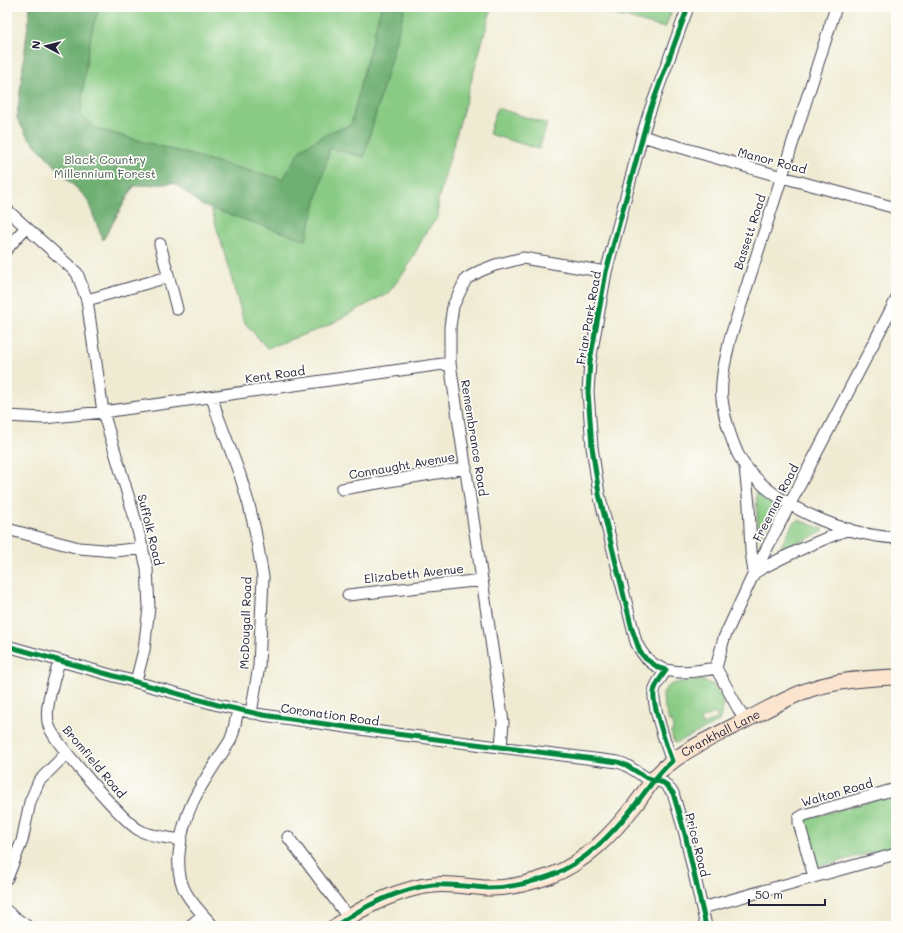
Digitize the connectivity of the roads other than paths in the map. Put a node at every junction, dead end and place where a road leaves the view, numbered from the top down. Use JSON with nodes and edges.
{"nodes":[{"id":1,"x":688,"y":7,"type":"edge"},
{"id":2,"x":836,"y":7,"type":"edge"},
{"id":3,"x":642,"y":136,"type":"junction"},
{"id":4,"x":782,"y":177,"type":"junction"},
{"id":5,"x":896,"y":208,"type":"edge"},
{"id":6,"x":7,"y":210,"type":"edge"},
{"id":7,"x":26,"y":227,"type":"junction"},
{"id":8,"x":160,"y":244,"type":"dead end"},
{"id":9,"x":7,"y":249,"type":"edge"},
{"id":10,"x":606,"y":272,"type":"junction"},
{"id":11,"x":168,"y":277,"type":"junction"},
{"id":12,"x":87,"y":300,"type":"junction"},
{"id":13,"x":896,"y":300,"type":"edge"},
{"id":14,"x":177,"y":308,"type":"dead end"},
{"id":15,"x":450,"y":363,"type":"junction"},
{"id":16,"x":212,"y":397,"type":"junction"},
{"id":17,"x":103,"y":412,"type":"junction"},
{"id":18,"x":7,"y":416,"type":"edge"},
{"id":19,"x":745,"y":467,"type":"junction"},
{"id":20,"x":466,"y":468,"type":"junction"},
{"id":21,"x":342,"y":489,"type":"dead end"},
{"id":22,"x":790,"y":505,"type":"junction"},
{"id":23,"x":7,"y":529,"type":"edge"},
{"id":24,"x":849,"y":529,"type":"junction"},
{"id":25,"x":896,"y":538,"type":"edge"},
{"id":26,"x":143,"y":548,"type":"junction"},
{"id":27,"x":754,"y":573,"type":"junction"},
{"id":28,"x":482,"y":580,"type":"junction"},
{"id":29,"x":348,"y":595,"type":"dead end"},
{"id":30,"x":7,"y":646,"type":"edge"},
{"id":31,"x":59,"y":660,"type":"junction"},
{"id":32,"x":716,"y":668,"type":"junction"},
{"id":33,"x":666,"y":670,"type":"junction"},
{"id":34,"x":896,"y":677,"type":"edge"},
{"id":35,"x":136,"y":681,"type":"junction"},
{"id":36,"x":238,"y":710,"type":"junction"},
{"id":37,"x":251,"y":713,"type":"junction"},
{"id":38,"x":745,"y":721,"type":"junction"},
{"id":39,"x":501,"y":747,"type":"junction"},
{"id":40,"x":67,"y":753,"type":"junction"},
{"id":41,"x":672,"y":761,"type":"junction"},
{"id":42,"x":653,"y":780,"type":"junction"},
{"id":43,"x":896,"y":791,"type":"edge"},
{"id":44,"x":288,"y":837,"type":"dead end"},
{"id":45,"x":180,"y":840,"type":"junction"},
{"id":46,"x":896,"y":854,"type":"edge"},
{"id":47,"x":814,"y":877,"type":"junction"},
{"id":48,"x":7,"y":878,"type":"edge"},
{"id":49,"x":702,"y":908,"type":"junction"},
{"id":50,"x":7,"y":911,"type":"edge"},
{"id":51,"x":203,"y":915,"type":"junction"},
{"id":52,"x":342,"y":922,"type":"edge"},
{"id":53,"x":27,"y":926,"type":"edge"},
{"id":54,"x":190,"y":926,"type":"edge"},
{"id":55,"x":213,"y":926,"type":"edge"},
{"id":56,"x":706,"y":926,"type":"edge"}],
"edges":[{"from":1,"to":3,"type":"street","name":"Friar Park Road"},
{"from":2,"to":4,"type":"street","name":"Bassett Road"},
{"from":3,"to":4,"type":"street","name":"Manor Road"},
{"from":3,"to":10,"type":"street","name":"Friar Park Road"},
{"from":4,"to":5,"type":"street","name":"Manor Road"},
{"from":4,"to":19,"type":"street","name":"Bassett Road"},
{"from":6,"to":7,"type":"street"},
{"from":7,"to":9,"type":"street"},
{"from":7,"to":12,"type":"street"},
{"from":8,"to":11,"type":"street"},
{"from":10,"to":15,"type":"street","name":"Remembrance Road"},
{"from":10,"to":33,"type":"street","name":"Friar Park Road"},
{"from":11,"to":12,"type":"street"},
{"from":11,"to":14,"type":"street"},
{"from":12,"to":17,"type":"street"},
{"from":13,"to":22,"type":"street","name":"Freeman Road"},
{"from":15,"to":16,"type":"street","name":"Kent Road"},
{"from":15,"to":20,"type":"street","name":"Remembrance Road"},
{"from":16,"to":17,"type":"street","name":"Kent Road"},
{"from":16,"to":37,"type":"street","name":"McDougall Road"},
{"from":17,"to":18,"type":"street","name":"Kent Road"},
{"from":17,"to":26,"type":"street","name":"Suffolk Road"},
{"from":19,"to":22,"type":"street","name":"Bassett Road"},
{"from":19,"to":27,"type":"street","name":"Bassett Road"},
{"from":20,"to":21,"type":"street","name":"Connaught Avenue"},
{"from":20,"to":28,"type":"street","name":"Remembrance Road"},
{"from":22,"to":24,"type":"street","name":"Bassett Road"},
{"from":22,"to":27,"type":"street","name":"Freeman Road"},
{"from":23,"to":26,"type":"street"},
{"from":24,"to":25,"type":"street","name":"Bassett Road"},
{"from":24,"to":27,"type":"street"},
{"from":26,"to":35,"type":"street","name":"Suffolk Road"},
{"from":27,"to":32,"type":"street","name":"Freeman Road"},
{"from":28,"to":29,"type":"street","name":"Elizabeth Avenue"},
{"from":28,"to":39,"type":"street","name":"Remembrance Road"},
{"from":30,"to":31,"type":"street","name":"Coronation Road"},
{"from":31,"to":35,"type":"street","name":"Coronation Road"},
{"from":31,"to":40,"type":"street","name":"Bromfield Road"},
{"from":32,"to":33,"type":"street","name":"Friar Park Road"},
{"from":32,"to":38,"type":"street"},
{"from":33,"to":41,"type":"street"},
{"from":34,"to":38,"type":"street","name":"Crankhall Lane"},
{"from":35,"to":36,"type":"street","name":"Coronation Road"},
{"from":36,"to":37,"type":"street","name":"Coronation Road"},
{"from":36,"to":45,"type":"street"},
{"from":37,"to":39,"type":"street","name":"Coronation Road"},
{"from":38,"to":41,"type":"street","name":"Crankhall Lane"},
{"from":39,"to":42,"type":"street","name":"Coronation Road"},
{"from":40,"to":45,"type":"street","name":"Bromfield Road"},
{"from":40,"to":48,"type":"street"},
{"from":41,"to":42,"type":"street","name":"Crankhall Lane"},
{"from":42,"to":49,"type":"street","name":"Price Road"},
{"from":42,"to":52,"type":"street","name":"Crankhall Lane"},
{"from":43,"to":47,"type":"street","name":"Walton Road"},
{"from":44,"to":52,"type":"street"},
{"from":45,"to":51,"type":"street"},
{"from":46,"to":47,"type":"street"},
{"from":47,"to":49,"type":"street"},
{"from":49,"to":56,"type":"street","name":"Price Road"},
{"from":50,"to":53,"type":"street"},
{"from":51,"to":54,"type":"street"},
{"from":51,"to":55,"type":"street"}]}
